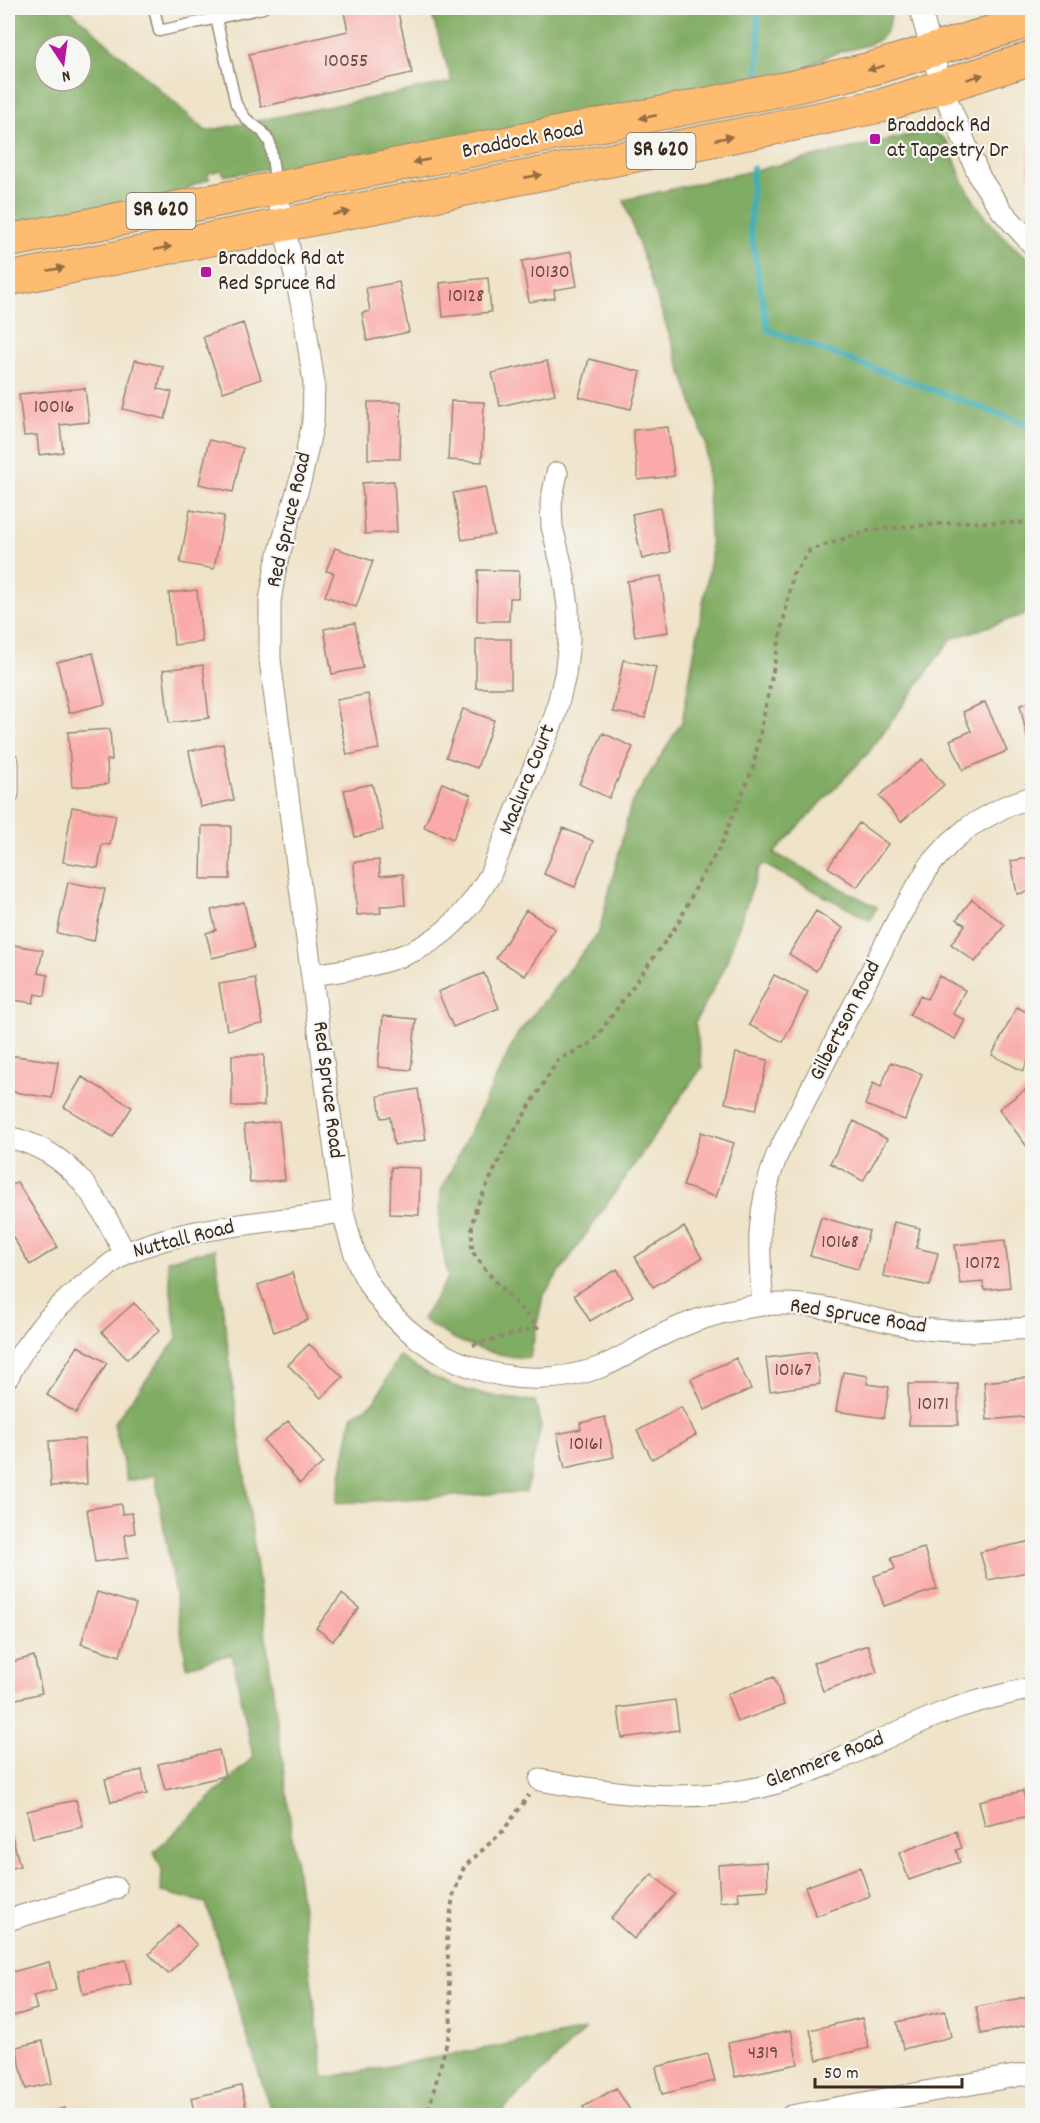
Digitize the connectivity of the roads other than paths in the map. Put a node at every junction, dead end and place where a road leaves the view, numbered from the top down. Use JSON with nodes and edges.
{"nodes":[{"id":1,"x":154,"y":8,"type":"edge"},
{"id":2,"x":263,"y":8,"type":"edge"},
{"id":3,"x":920,"y":8,"type":"edge"},
{"id":4,"x":216,"y":18,"type":"junction"},
{"id":5,"x":1032,"y":20,"type":"edge"},
{"id":6,"x":932,"y":52,"type":"junction"},
{"id":7,"x":1032,"y":58,"type":"edge"},
{"id":8,"x":942,"y":88,"type":"junction"},
{"id":9,"x":276,"y":189,"type":"junction"},
{"id":10,"x":284,"y":224,"type":"junction"},
{"id":11,"x":8,"y":241,"type":"edge"},
{"id":12,"x":1032,"y":244,"type":"edge"},
{"id":13,"x":8,"y":279,"type":"edge"},
{"id":14,"x":557,"y":473,"type":"dead end"},
{"id":15,"x":8,"y":762,"type":"edge"},
{"id":16,"x":8,"y":794,"type":"edge"},
{"id":17,"x":1032,"y":797,"type":"edge"},
{"id":18,"x":312,"y":975,"type":"junction"},
{"id":19,"x":8,"y":1137,"type":"edge"},
{"id":20,"x":343,"y":1212,"type":"junction"},
{"id":21,"x":125,"y":1254,"type":"junction"},
{"id":22,"x":764,"y":1305,"type":"junction"},
{"id":23,"x":1032,"y":1328,"type":"edge"},
{"id":24,"x":8,"y":1377,"type":"edge"},
{"id":25,"x":1032,"y":1688,"type":"edge"},
{"id":26,"x":540,"y":1780,"type":"road end"},
{"id":27,"x":116,"y":1887,"type":"dead end"},
{"id":28,"x":8,"y":1920,"type":"edge"},
{"id":29,"x":1032,"y":2073,"type":"edge"},
{"id":30,"x":791,"y":2115,"type":"edge"}],
"edges":[{"from":1,"to":4,"type":"lane"},
{"from":2,"to":4,"type":"lane"},
{"from":3,"to":6,"type":"street"},
{"from":4,"to":9,"type":"lane"},
{"from":5,"to":6,"type":"main road","name":"Braddock Road","number":"SR 620"},
{"from":6,"to":8,"type":"street"},
{"from":6,"to":9,"type":"main road","name":"Braddock Road","number":"SR 620","one_way":true},
{"from":8,"to":7,"type":"main road","name":"Braddock Road","number":"SR 620","one_way":true},
{"from":10,"to":8,"type":"main road","name":"Braddock Road","number":"SR 620","one_way":true},
{"from":8,"to":12,"type":"street"},
{"from":9,"to":10,"type":"street","name":"Red Spruce Road"},
{"from":9,"to":11,"type":"main road","name":"Braddock Road","number":"SR 620"},
{"from":13,"to":10,"type":"main road","name":"Braddock Road","number":"SR 620","one_way":true},
{"from":10,"to":18,"type":"street","name":"Red Spruce Road"},
{"from":14,"to":18,"type":"street","name":"Maclura Court"},
{"from":15,"to":16,"type":"street"},
{"from":17,"to":22,"type":"street","name":"Gilbertson Road"},
{"from":18,"to":20,"type":"street","name":"Red Spruce Road"},
{"from":19,"to":21,"type":"street"},
{"from":20,"to":21,"type":"street","name":"Nuttall Road"},
{"from":20,"to":22,"type":"street","name":"Red Spruce Road"},
{"from":21,"to":24,"type":"street","name":"Nuttall Road"},
{"from":22,"to":23,"type":"street","name":"Red Spruce Road"},
{"from":25,"to":26,"type":"street","name":"Glenmere Road"},
{"from":27,"to":28,"type":"street"},
{"from":29,"to":30,"type":"street"}]}
